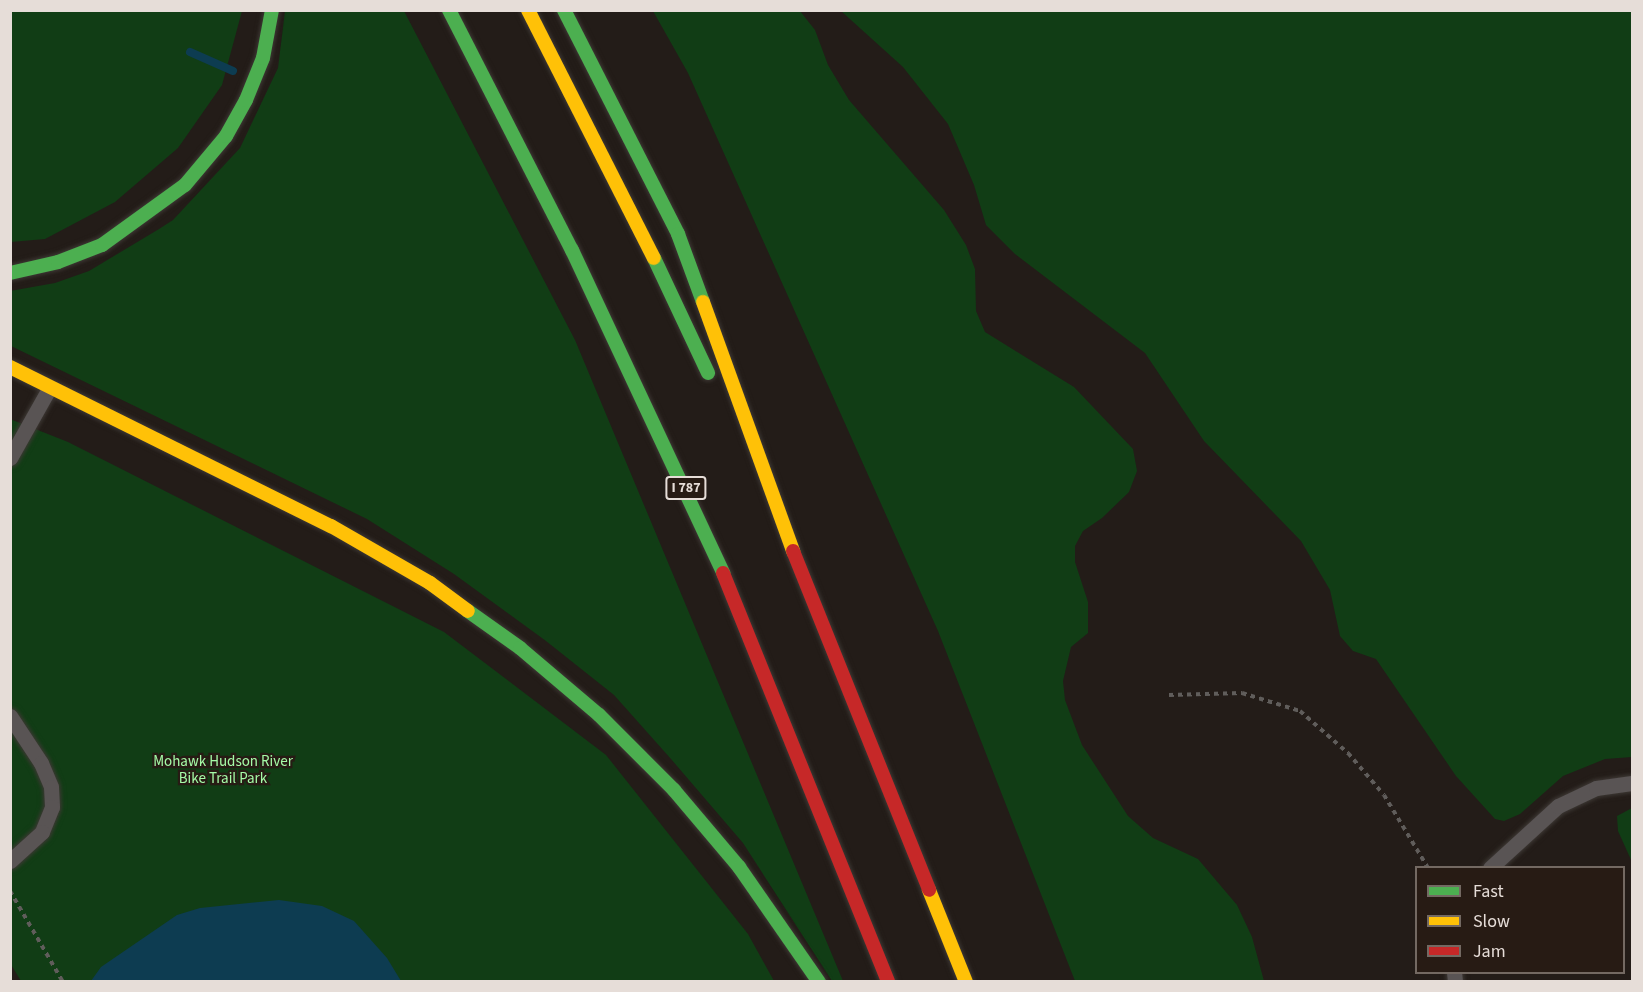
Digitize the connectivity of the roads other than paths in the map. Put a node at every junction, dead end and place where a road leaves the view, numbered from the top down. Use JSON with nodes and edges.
{"nodes":[{"id":1,"x":272,"y":10,"type":"edge"},
{"id":2,"x":449,"y":10,"type":"edge"},
{"id":3,"x":528,"y":10,"type":"edge"},
{"id":4,"x":564,"y":10,"type":"edge"},
{"id":5,"x":10,"y":273,"type":"edge"},
{"id":6,"x":10,"y":367,"type":"edge"},
{"id":7,"x":50,"y":387,"type":"junction"},
{"id":8,"x":716,"y":388,"type":"dead end"},
{"id":9,"x":726,"y":409,"type":"dead end"},
{"id":10,"x":10,"y":458,"type":"edge"},
{"id":11,"x":792,"y":548,"type":"junction"},
{"id":12,"x":10,"y":716,"type":"edge"},
{"id":13,"x":1632,"y":783,"type":"edge"},
{"id":14,"x":10,"y":861,"type":"edge"},
{"id":15,"x":1491,"y":866,"type":"edge"},
{"id":16,"x":819,"y":981,"type":"edge"},
{"id":17,"x":888,"y":981,"type":"edge"},
{"id":18,"x":966,"y":981,"type":"edge"}],
"edges":[{"from":1,"to":5,"type":"highway"},
{"from":2,"to":17,"type":"highway","number":"I 787"},
{"from":3,"to":8,"type":"highway"},
{"from":4,"to":11,"type":"highway"},
{"from":6,"to":7,"type":"highway"},
{"from":7,"to":10,"type":"lane"},
{"from":7,"to":16,"type":"highway"},
{"from":9,"to":11,"type":"highway"},
{"from":11,"to":18,"type":"highway"},
{"from":12,"to":14,"type":"lane"},
{"from":13,"to":15,"type":"lane"}]}
